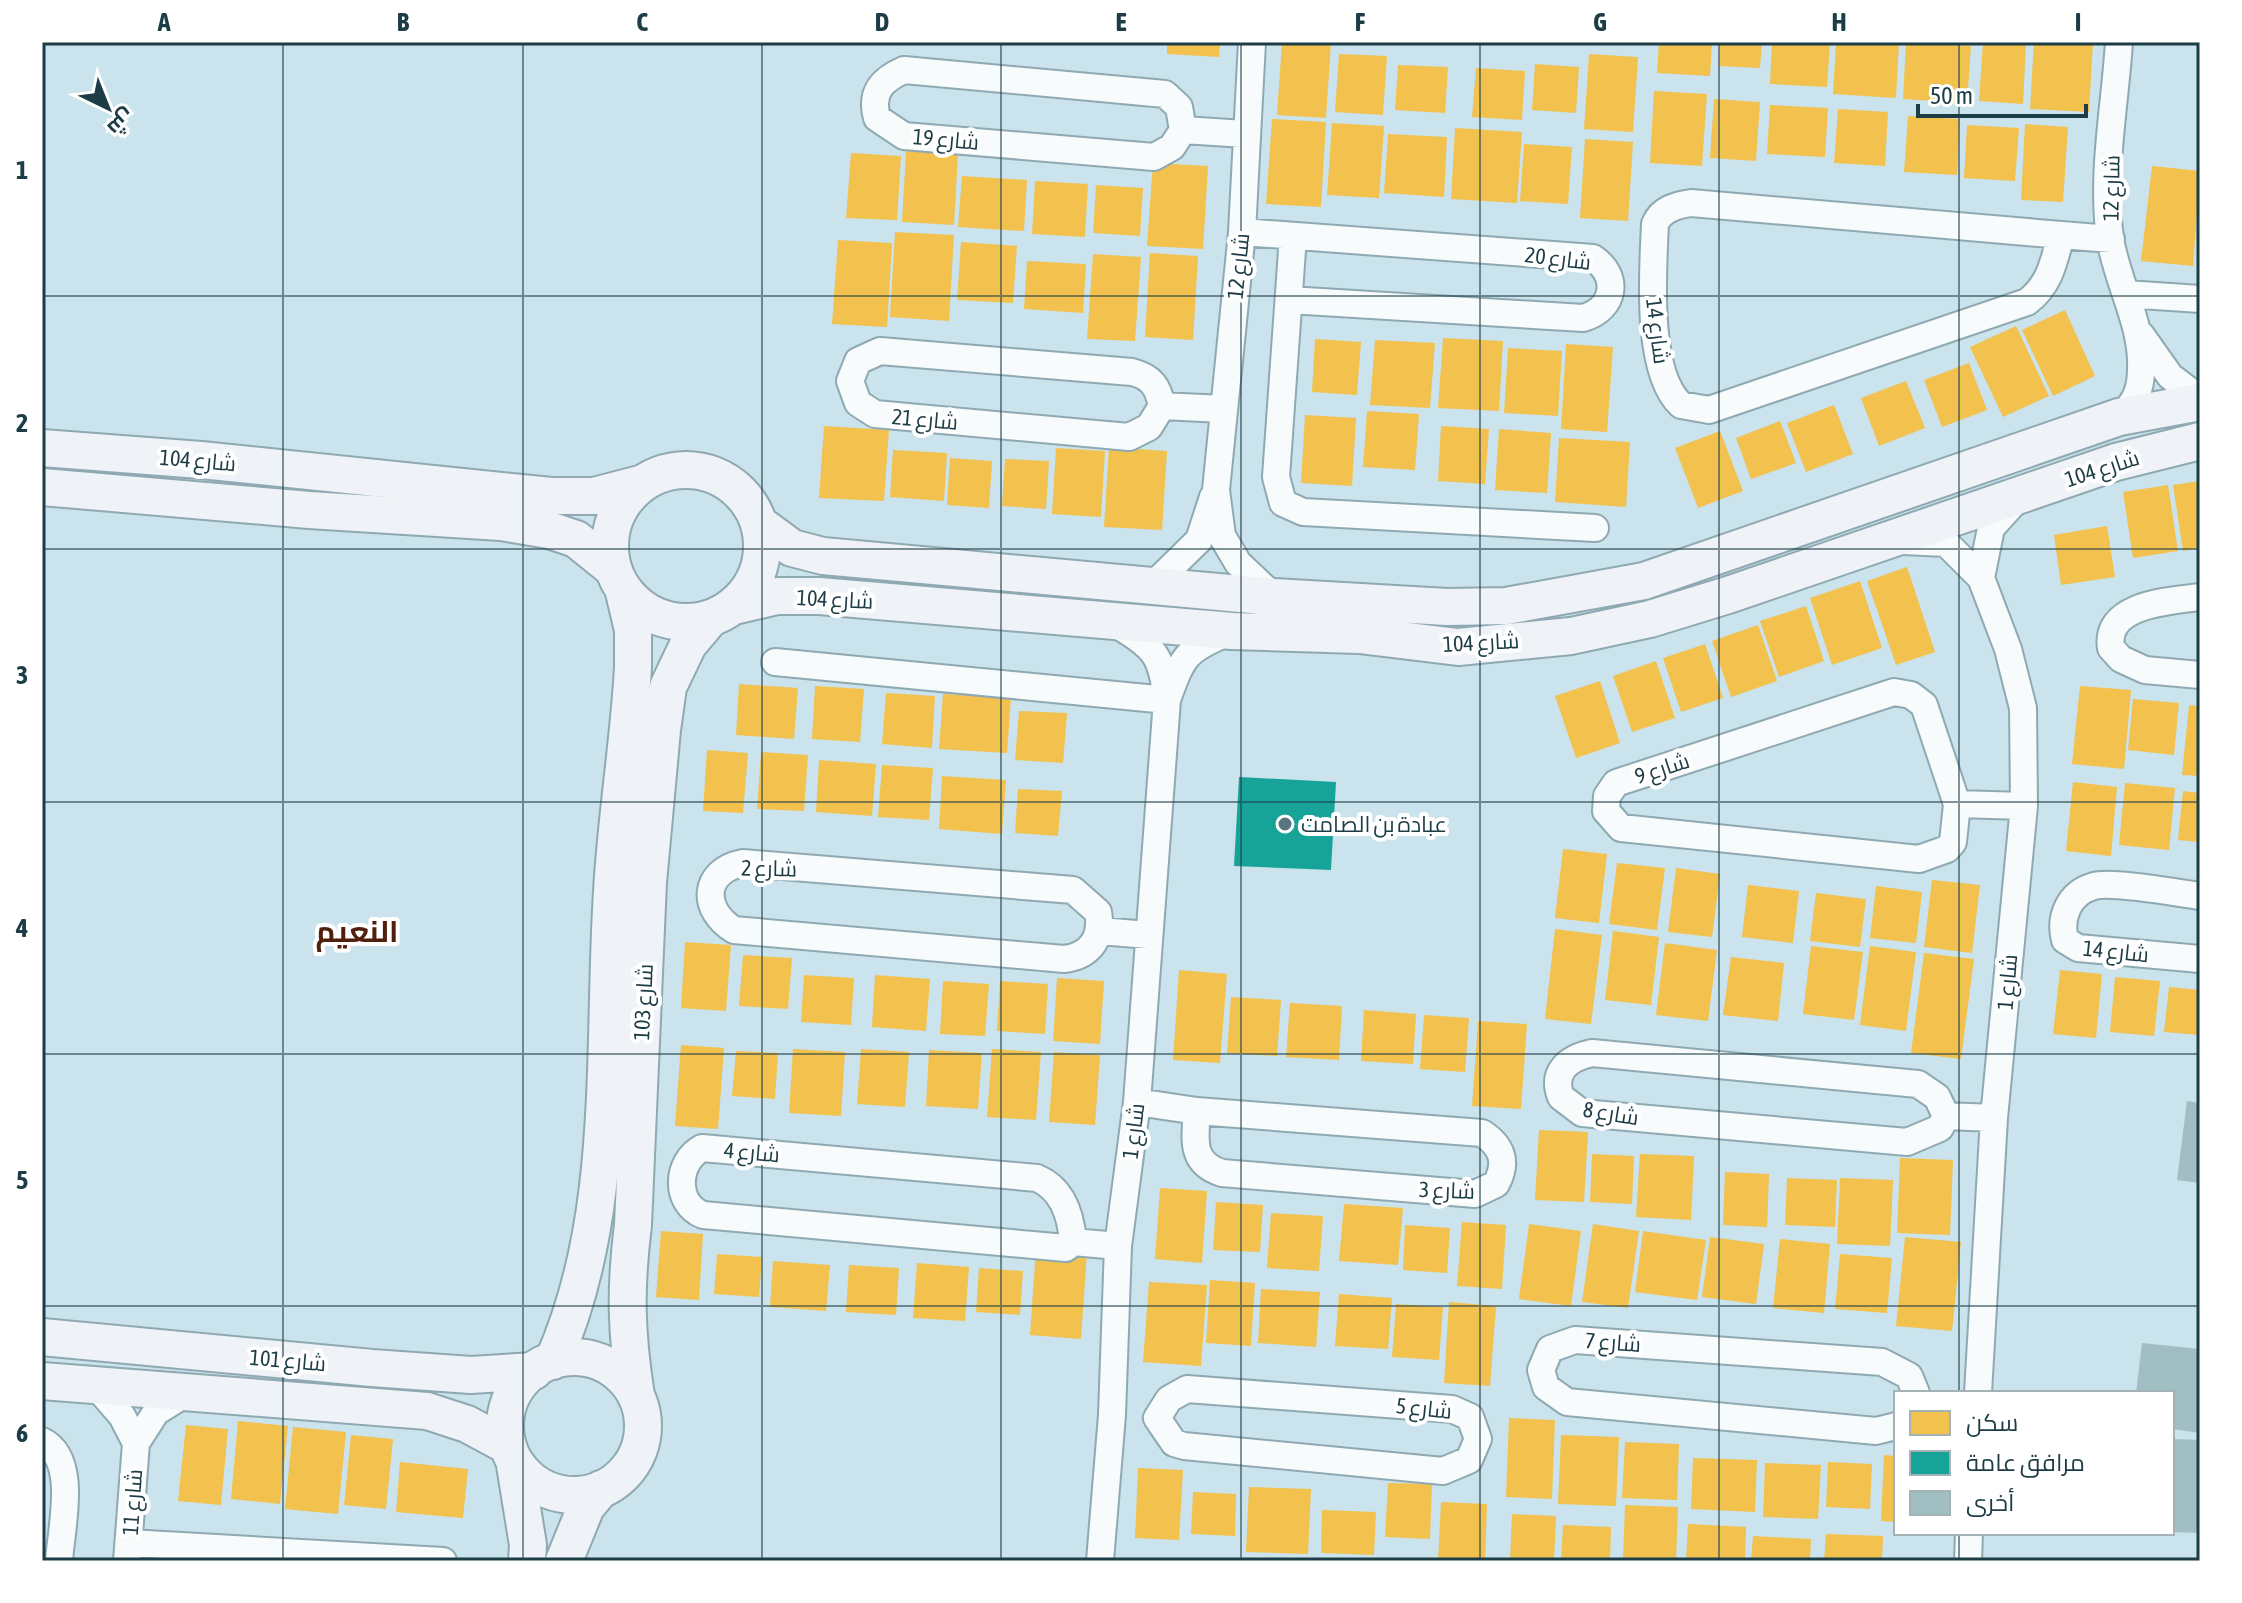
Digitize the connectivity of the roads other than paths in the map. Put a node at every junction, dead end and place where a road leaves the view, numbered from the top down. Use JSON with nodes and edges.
{"nodes":[{"id":1,"x":1252,"y":42,"type":"edge"},
{"id":2,"x":2119,"y":42,"type":"edge"},
{"id":3,"x":1183,"y":130,"type":"junction"},
{"id":4,"x":1245,"y":134,"type":"junction"},
{"id":5,"x":1242,"y":232,"type":"junction"},
{"id":6,"x":2061,"y":235,"type":"junction"},
{"id":7,"x":1293,"y":236,"type":"junction"},
{"id":8,"x":2111,"y":239,"type":"junction"},
{"id":9,"x":2126,"y":294,"type":"junction"},
{"id":10,"x":2200,"y":299,"type":"edge"},
{"id":11,"x":1289,"y":300,"type":"junction"},
{"id":12,"x":2137,"y":330,"type":"junction"},
{"id":13,"x":2200,"y":401,"type":"edge"},
{"id":14,"x":1162,"y":406,"type":"junction"},
{"id":15,"x":1223,"y":409,"type":"junction"},
{"id":16,"x":2119,"y":417,"type":"junction"},
{"id":17,"x":2200,"y":441,"type":"edge"},
{"id":18,"x":42,"y":448,"type":"edge"},
{"id":19,"x":640,"y":484,"type":"junction"},
{"id":20,"x":42,"y":487,"type":"edge"},
{"id":21,"x":1216,"y":490,"type":"junction"},
{"id":22,"x":2021,"y":495,"type":"junction"},
{"id":23,"x":762,"y":526,"type":"junction"},
{"id":24,"x":1595,"y":528,"type":"dead end"},
{"id":25,"x":1889,"y":540,"type":"junction"},
{"id":26,"x":1719,"y":555,"type":"junction"},
{"id":27,"x":1981,"y":578,"type":"junction"},
{"id":28,"x":618,"y":580,"type":"junction"},
{"id":29,"x":1152,"y":586,"type":"junction"},
{"id":30,"x":1728,"y":595,"type":"junction"},
{"id":31,"x":1274,"y":597,"type":"junction"},
{"id":32,"x":1562,"y":597,"type":"junction"},
{"id":33,"x":2200,"y":597,"type":"edge"},
{"id":34,"x":721,"y":613,"type":"junction"},
{"id":35,"x":1110,"y":622,"type":"junction"},
{"id":36,"x":1232,"y":631,"type":"junction"},
{"id":37,"x":1563,"y":637,"type":"junction"},
{"id":38,"x":775,"y":662,"type":"dead end"},
{"id":39,"x":2200,"y":675,"type":"edge"},
{"id":40,"x":1167,"y":700,"type":"junction"},
{"id":41,"x":1957,"y":804,"type":"junction"},
{"id":42,"x":2024,"y":806,"type":"junction"},
{"id":43,"x":2200,"y":896,"type":"edge"},
{"id":44,"x":1100,"y":931,"type":"junction"},
{"id":45,"x":1148,"y":935,"type":"junction"},
{"id":46,"x":2200,"y":959,"type":"edge"},
{"id":47,"x":1137,"y":1102,"type":"junction"},
{"id":48,"x":1197,"y":1111,"type":"junction"},
{"id":49,"x":1946,"y":1116,"type":"junction"},
{"id":50,"x":1994,"y":1118,"type":"junction"},
{"id":51,"x":1073,"y":1242,"type":"junction"},
{"id":52,"x":1118,"y":1246,"type":"junction"},
{"id":53,"x":42,"y":1337,"type":"edge"},
{"id":54,"x":544,"y":1366,"type":"junction"},
{"id":55,"x":42,"y":1381,"type":"edge"},
{"id":56,"x":96,"y":1386,"type":"junction"},
{"id":57,"x":1915,"y":1391,"type":"edge"},
{"id":58,"x":1978,"y":1391,"type":"edge"},
{"id":59,"x":188,"y":1392,"type":"junction"},
{"id":60,"x":636,"y":1396,"type":"junction"},
{"id":61,"x":1112,"y":1415,"type":"junction"},
{"id":62,"x":1157,"y":1418,"type":"junction"},
{"id":63,"x":1894,"y":1426,"type":"edge"},
{"id":64,"x":42,"y":1441,"type":"edge"},
{"id":65,"x":136,"y":1443,"type":"junction"},
{"id":66,"x":512,"y":1456,"type":"junction"},
{"id":67,"x":601,"y":1489,"type":"junction"},
{"id":68,"x":1969,"y":1535,"type":"edge"},
{"id":69,"x":128,"y":1552,"type":"edge"},
{"id":70,"x":188,"y":1554,"type":"edge"},
{"id":71,"x":59,"y":1561,"type":"edge"},
{"id":72,"x":443,"y":1561,"type":"edge"},
{"id":73,"x":527,"y":1561,"type":"edge"},
{"id":74,"x":564,"y":1561,"type":"edge"},
{"id":75,"x":1100,"y":1561,"type":"edge"},
{"id":76,"x":1968,"y":1561,"type":"edge"}],
"edges":[{"from":1,"to":4,"type":"street","name":"شارع 12"},
{"from":2,"to":8,"type":"street","name":"شارع 12"},
{"from":3,"to":3,"type":"street","name":"شارع 19"},
{"from":3,"to":4,"type":"street"},
{"from":4,"to":5,"type":"street","name":"شارع 12"},
{"from":5,"to":7,"type":"street","name":"شارع 20"},
{"from":5,"to":15,"type":"street","name":"شارع 12"},
{"from":6,"to":6,"type":"street","name":"شارع 14"},
{"from":6,"to":8,"type":"street","name":"شارع 14"},
{"from":7,"to":11,"type":"street"},
{"from":7,"to":11,"type":"street","name":"شارع 20"},
{"from":8,"to":9,"type":"street","name":"شارع 12"},
{"from":9,"to":10,"type":"street"},
{"from":9,"to":12,"type":"street","name":"شارع 12"},
{"from":11,"to":24,"type":"street"},
{"from":12,"to":13,"type":"street","name":"شارع 12"},
{"from":12,"to":16,"type":"street","name":"شارع 12"},
{"from":13,"to":16,"type":"street","name":"شارع 104"},
{"from":14,"to":14,"type":"street","name":"شارع 21"},
{"from":14,"to":15,"type":"street"},
{"from":15,"to":21,"type":"street","name":"شارع 12"},
{"from":16,"to":26,"type":"street","name":"شارع 104"},
{"from":17,"to":22,"type":"street","name":"شارع 104"},
{"from":18,"to":19,"type":"street","name":"شارع 104"},
{"from":19,"to":23,"type":"street"},
{"from":19,"to":28,"type":"street"},
{"from":20,"to":28,"type":"street","name":"شارع 104"},
{"from":21,"to":29,"type":"street","name":"شارع 12"},
{"from":21,"to":31,"type":"street","name":"شارع 12"},
{"from":22,"to":25,"type":"street","name":"شارع 104"},
{"from":22,"to":27,"type":"street"},
{"from":23,"to":29,"type":"street","name":"شارع 104"},
{"from":23,"to":34,"type":"street"},
{"from":25,"to":27,"type":"street","name":"شارع 1"},
{"from":25,"to":30,"type":"street","name":"شارع 104"},
{"from":26,"to":30,"type":"street"},
{"from":26,"to":32,"type":"street","name":"شارع 104"},
{"from":27,"to":42,"type":"street","name":"شارع 1"},
{"from":28,"to":34,"type":"street"},
{"from":28,"to":54,"type":"street","name":"شارع 103"},
{"from":29,"to":31,"type":"street","name":"شارع 104"},
{"from":30,"to":37,"type":"street","name":"شارع 104"},
{"from":31,"to":32,"type":"street","name":"شارع 104"},
{"from":32,"to":37,"type":"street"},
{"from":33,"to":39,"type":"street"},
{"from":34,"to":35,"type":"street","name":"شارع 104"},
{"from":34,"to":60,"type":"street","name":"شارع 103"},
{"from":35,"to":36,"type":"street","name":"شارع 104"},
{"from":35,"to":40,"type":"street","name":"شارع 1"},
{"from":36,"to":37,"type":"street","name":"شارع 104"},
{"from":36,"to":40,"type":"street","name":"شارع 1"},
{"from":38,"to":40,"type":"street"},
{"from":40,"to":45,"type":"street","name":"شارع 1"},
{"from":41,"to":41,"type":"street","name":"شارع 9"},
{"from":41,"to":42,"type":"street"},
{"from":42,"to":50,"type":"street","name":"شارع 1"},
{"from":43,"to":46,"type":"street","name":"شارع 14"},
{"from":44,"to":44,"type":"street","name":"شارع 2"},
{"from":44,"to":45,"type":"street"},
{"from":45,"to":47,"type":"street","name":"شارع 1"},
{"from":47,"to":48,"type":"street","name":"شارع 3"},
{"from":47,"to":52,"type":"street","name":"شارع 1"},
{"from":48,"to":48,"type":"street","name":"شارع 3"},
{"from":49,"to":49,"type":"street","name":"شارع 8"},
{"from":49,"to":50,"type":"street"},
{"from":50,"to":58,"type":"street","name":"شارع 1"},
{"from":51,"to":51,"type":"street","name":"شارع 4"},
{"from":51,"to":52,"type":"street","name":"شارع 4"},
{"from":52,"to":61,"type":"street","name":"شارع 1"},
{"from":53,"to":54,"type":"street","name":"شارع 101"},
{"from":54,"to":60,"type":"street"},
{"from":54,"to":66,"type":"street"},
{"from":55,"to":56,"type":"street","name":"شارع 101"},
{"from":56,"to":59,"type":"street","name":"شارع 101"},
{"from":56,"to":65,"type":"street","name":"شارع 11"},
{"from":57,"to":63,"type":"street","name":"شارع 7"},
{"from":59,"to":65,"type":"street","name":"شارع 11"},
{"from":59,"to":66,"type":"street","name":"شارع 101"},
{"from":60,"to":67,"type":"street"},
{"from":61,"to":62,"type":"street"},
{"from":61,"to":75,"type":"street","name":"شارع 1"},
{"from":62,"to":62,"type":"street","name":"شارع 5"},
{"from":64,"to":71,"type":"street"},
{"from":65,"to":69,"type":"street","name":"شارع 11"},
{"from":66,"to":67,"type":"street"},
{"from":66,"to":73,"type":"street"},
{"from":67,"to":74,"type":"street"},
{"from":68,"to":76,"type":"street"},
{"from":69,"to":70,"type":"street"},
{"from":70,"to":72,"type":"street"}]}
